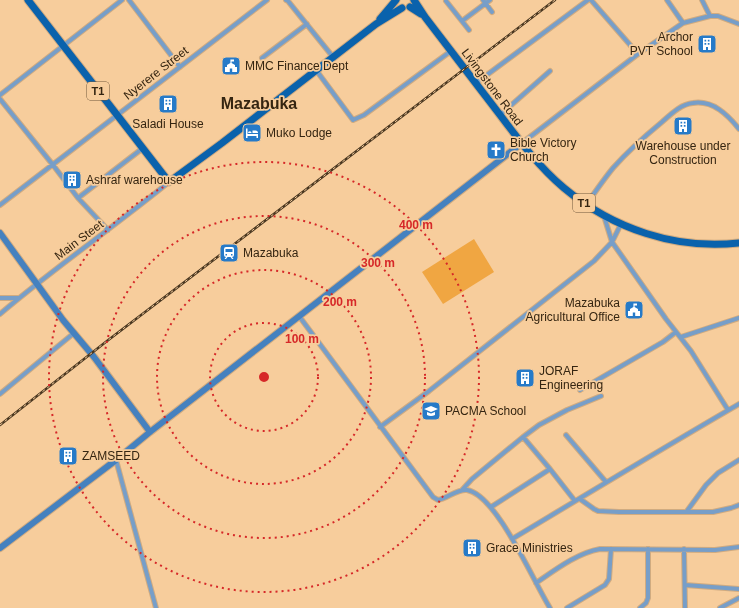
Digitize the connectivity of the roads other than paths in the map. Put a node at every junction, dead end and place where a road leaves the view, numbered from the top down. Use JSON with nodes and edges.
{"nodes":[{"id":1,"x":28,"y":0,"type":"edge"},
{"id":2,"x":122,"y":0,"type":"edge"},
{"id":3,"x":128,"y":0,"type":"edge"},
{"id":4,"x":267,"y":0,"type":"edge"},
{"id":5,"x":286,"y":0,"type":"edge"},
{"id":6,"x":397,"y":0,"type":"edge"},
{"id":7,"x":490,"y":0,"type":"edge"},
{"id":8,"x":589,"y":0,"type":"edge"},
{"id":9,"x":667,"y":0,"type":"edge"},
{"id":10,"x":702,"y":0,"type":"edge"},
{"id":11,"x":446,"y":1,"type":"edge"},
{"id":12,"x":484,"y":2,"type":"edge"},
{"id":13,"x":413,"y":3,"type":"edge"},
{"id":14,"x":402,"y":8,"type":"junction"},
{"id":15,"x":492,"y":12,"type":"dead end"},
{"id":16,"x":710,"y":16,"type":"junction"},
{"id":17,"x":462,"y":21,"type":"junction"},
{"id":18,"x":683,"y":23,"type":"junction"},
{"id":19,"x":307,"y":24,"type":"junction"},
{"id":20,"x":376,"y":24,"type":"junction"},
{"id":21,"x":739,"y":24,"type":"edge"},
{"id":22,"x":469,"y":30,"type":"dead end"},
{"id":23,"x":63,"y":46,"type":"junction"},
{"id":24,"x":451,"y":51,"type":"junction"},
{"id":25,"x":638,"y":54,"type":"junction"},
{"id":26,"x":333,"y":56,"type":"junction"},
{"id":27,"x":262,"y":58,"type":"dead end"},
{"id":28,"x":180,"y":67,"type":"junction"},
{"id":29,"x":316,"y":70,"type":"junction"},
{"id":30,"x":550,"y":71,"type":"dead end"},
{"id":31,"x":476,"y":83,"type":"junction"},
{"id":32,"x":0,"y":95,"type":"edge"},
{"id":33,"x":0,"y":99,"type":"edge"},
{"id":34,"x":117,"y":115,"type":"junction"},
{"id":35,"x":500,"y":115,"type":"junction"},
{"id":36,"x":739,"y":129,"type":"edge"},
{"id":37,"x":522,"y":143,"type":"junction"},
{"id":38,"x":143,"y":148,"type":"junction"},
{"id":39,"x":53,"y":165,"type":"junction"},
{"id":40,"x":169,"y":182,"type":"junction"},
{"id":41,"x":78,"y":198,"type":"junction"},
{"id":42,"x":0,"y":205,"type":"edge"},
{"id":43,"x":586,"y":205,"type":"junction"},
{"id":44,"x":604,"y":216,"type":"junction"},
{"id":45,"x":621,"y":224,"type":"junction"},
{"id":46,"x":108,"y":230,"type":"junction"},
{"id":47,"x":0,"y":233,"type":"edge"},
{"id":48,"x":612,"y":242,"type":"junction"},
{"id":49,"x":739,"y":244,"type":"edge"},
{"id":50,"x":37,"y":284,"type":"junction"},
{"id":51,"x":0,"y":298,"type":"edge"},
{"id":52,"x":19,"y":298,"type":"junction"},
{"id":53,"x":0,"y":314,"type":"edge"},
{"id":54,"x":300,"y":316,"type":"junction"},
{"id":55,"x":739,"y":318,"type":"edge"},
{"id":56,"x":676,"y":332,"type":"junction"},
{"id":57,"x":74,"y":333,"type":"junction"},
{"id":58,"x":680,"y":337,"type":"junction"},
{"id":59,"x":580,"y":390,"type":"dead end"},
{"id":60,"x":0,"y":394,"type":"edge"},
{"id":61,"x":601,"y":396,"type":"dead end"},
{"id":62,"x":739,"y":404,"type":"edge"},
{"id":63,"x":728,"y":410,"type":"junction"},
{"id":64,"x":380,"y":427,"type":"junction"},
{"id":65,"x":150,"y":432,"type":"junction"},
{"id":66,"x":566,"y":435,"type":"dead end"},
{"id":67,"x":522,"y":437,"type":"junction"},
{"id":68,"x":116,"y":460,"type":"junction"},
{"id":69,"x":739,"y":460,"type":"edge"},
{"id":70,"x":550,"y":469,"type":"junction"},
{"id":71,"x":606,"y":482,"type":"junction"},
{"id":72,"x":462,"y":490,"type":"junction"},
{"id":73,"x":580,"y":499,"type":"junction"},
{"id":74,"x":575,"y":501,"type":"junction"},
{"id":75,"x":739,"y":505,"type":"edge"},
{"id":76,"x":491,"y":507,"type":"junction"},
{"id":77,"x":687,"y":511,"type":"junction"},
{"id":78,"x":512,"y":539,"type":"junction"},
{"id":79,"x":739,"y":547,"type":"edge"},
{"id":80,"x":0,"y":548,"type":"edge"},
{"id":81,"x":611,"y":549,"type":"junction"},
{"id":82,"x":648,"y":549,"type":"junction"},
{"id":83,"x":684,"y":549,"type":"junction"},
{"id":84,"x":536,"y":583,"type":"junction"},
{"id":85,"x":685,"y":585,"type":"junction"},
{"id":86,"x":739,"y":589,"type":"edge"},
{"id":87,"x":739,"y":598,"type":"edge"},
{"id":88,"x":156,"y":608,"type":"edge"},
{"id":89,"x":550,"y":608,"type":"edge"},
{"id":90,"x":567,"y":608,"type":"edge"},
{"id":91,"x":640,"y":608,"type":"edge"},
{"id":92,"x":685,"y":608,"type":"edge"},
{"id":93,"x":720,"y":608,"type":"edge"}],
"edges":[{"from":1,"to":23,"type":"highway","number":"T1"},
{"from":2,"to":23,"type":"street"},
{"from":3,"to":28,"type":"street"},
{"from":4,"to":28,"type":"street","name":"Nyerere Street"},
{"from":5,"to":19,"type":"street"},
{"from":6,"to":14,"type":"highway","name":"Livingstone Road","number":"T1"},
{"from":6,"to":20,"type":"highway","name":"Livingstone Road","number":"T1"},
{"from":7,"to":12,"type":"street"},
{"from":8,"to":25,"type":"street"},
{"from":8,"to":31,"type":"street"},
{"from":9,"to":18,"type":"street"},
{"from":10,"to":16,"type":"street"},
{"from":11,"to":17,"type":"street"},
{"from":12,"to":15,"type":"street"},
{"from":12,"to":17,"type":"street"},
{"from":13,"to":14,"type":"highway","name":"Livingstone Road","number":"T1"},
{"from":13,"to":24,"type":"highway","name":"Livingstone Road","number":"T1"},
{"from":14,"to":20,"type":"highway","name":"Livingstone Road","number":"T1"},
{"from":16,"to":18,"type":"street"},
{"from":16,"to":21,"type":"street"},
{"from":17,"to":22,"type":"street"},
{"from":18,"to":25,"type":"street"},
{"from":19,"to":26,"type":"street"},
{"from":19,"to":27,"type":"street"},
{"from":20,"to":26,"type":"highway","name":"Livingstone Road","number":"T1"},
{"from":23,"to":32,"type":"street"},
{"from":23,"to":34,"type":"highway","number":"T1"},
{"from":24,"to":29,"type":"street"},
{"from":24,"to":31,"type":"highway","name":"Livingstone Road","number":"T1"},
{"from":25,"to":37,"type":"street"},
{"from":26,"to":29,"type":"highway","name":"Livingstone Road","number":"T1"},
{"from":28,"to":34,"type":"street","name":"Nyerere Street"},
{"from":29,"to":40,"type":"highway","name":"Livingstone Road","number":"T1"},
{"from":30,"to":35,"type":"street"},
{"from":31,"to":35,"type":"highway","name":"Livingstone Road","number":"T1"},
{"from":33,"to":39,"type":"street"},
{"from":34,"to":38,"type":"highway","number":"T1"},
{"from":34,"to":39,"type":"street","name":"Nyerere Street"},
{"from":35,"to":37,"type":"highway","name":"Livingstone Road","number":"T1"},
{"from":36,"to":43,"type":"street"},
{"from":37,"to":43,"type":"highway","name":"Livingstone Road","number":"T1"},
{"from":37,"to":54,"type":"main road"},
{"from":38,"to":40,"type":"highway","number":"T1"},
{"from":38,"to":41,"type":"street"},
{"from":39,"to":41,"type":"street"},
{"from":39,"to":42,"type":"street","name":"Nyerere Street"},
{"from":40,"to":46,"type":"street","name":"Main Steet"},
{"from":41,"to":46,"type":"street"},
{"from":43,"to":44,"type":"highway","name":"Livingstone Road","number":"T1"},
{"from":44,"to":45,"type":"highway","name":"Livingstone Road","number":"T1"},
{"from":44,"to":48,"type":"street"},
{"from":45,"to":48,"type":"street"},
{"from":45,"to":49,"type":"highway","name":"Livingstone Road","number":"T1"},
{"from":46,"to":50,"type":"street","name":"Main Steet"},
{"from":47,"to":50,"type":"main road"},
{"from":48,"to":56,"type":"street"},
{"from":48,"to":64,"type":"street"},
{"from":50,"to":52,"type":"street","name":"Main Steet"},
{"from":50,"to":57,"type":"main road"},
{"from":51,"to":52,"type":"street"},
{"from":52,"to":53,"type":"street","name":"Main Steet"},
{"from":54,"to":64,"type":"street"},
{"from":54,"to":65,"type":"main road"},
{"from":55,"to":58,"type":"street"},
{"from":56,"to":58,"type":"street"},
{"from":56,"to":59,"type":"street"},
{"from":57,"to":60,"type":"street"},
{"from":57,"to":65,"type":"main road"},
{"from":58,"to":63,"type":"street"},
{"from":61,"to":67,"type":"street"},
{"from":62,"to":63,"type":"street"},
{"from":63,"to":71,"type":"street"},
{"from":64,"to":72,"type":"street"},
{"from":65,"to":68,"type":"main road"},
{"from":66,"to":71,"type":"street"},
{"from":67,"to":70,"type":"street"},
{"from":67,"to":72,"type":"street"},
{"from":68,"to":80,"type":"main road"},
{"from":68,"to":88,"type":"street"},
{"from":69,"to":77,"type":"street"},
{"from":70,"to":74,"type":"street"},
{"from":70,"to":76,"type":"street"},
{"from":71,"to":73,"type":"street"},
{"from":72,"to":76,"type":"street"},
{"from":73,"to":74,"type":"street"},
{"from":73,"to":77,"type":"street"},
{"from":74,"to":78,"type":"street"},
{"from":75,"to":77,"type":"street"},
{"from":76,"to":78,"type":"street"},
{"from":78,"to":84,"type":"street"},
{"from":79,"to":83,"type":"street"},
{"from":81,"to":82,"type":"street"},
{"from":81,"to":84,"type":"street"},
{"from":81,"to":90,"type":"street"},
{"from":82,"to":83,"type":"street"},
{"from":82,"to":91,"type":"street"},
{"from":83,"to":85,"type":"street"},
{"from":84,"to":89,"type":"street"},
{"from":85,"to":86,"type":"street"},
{"from":85,"to":92,"type":"street"},
{"from":87,"to":93,"type":"street"}]}
